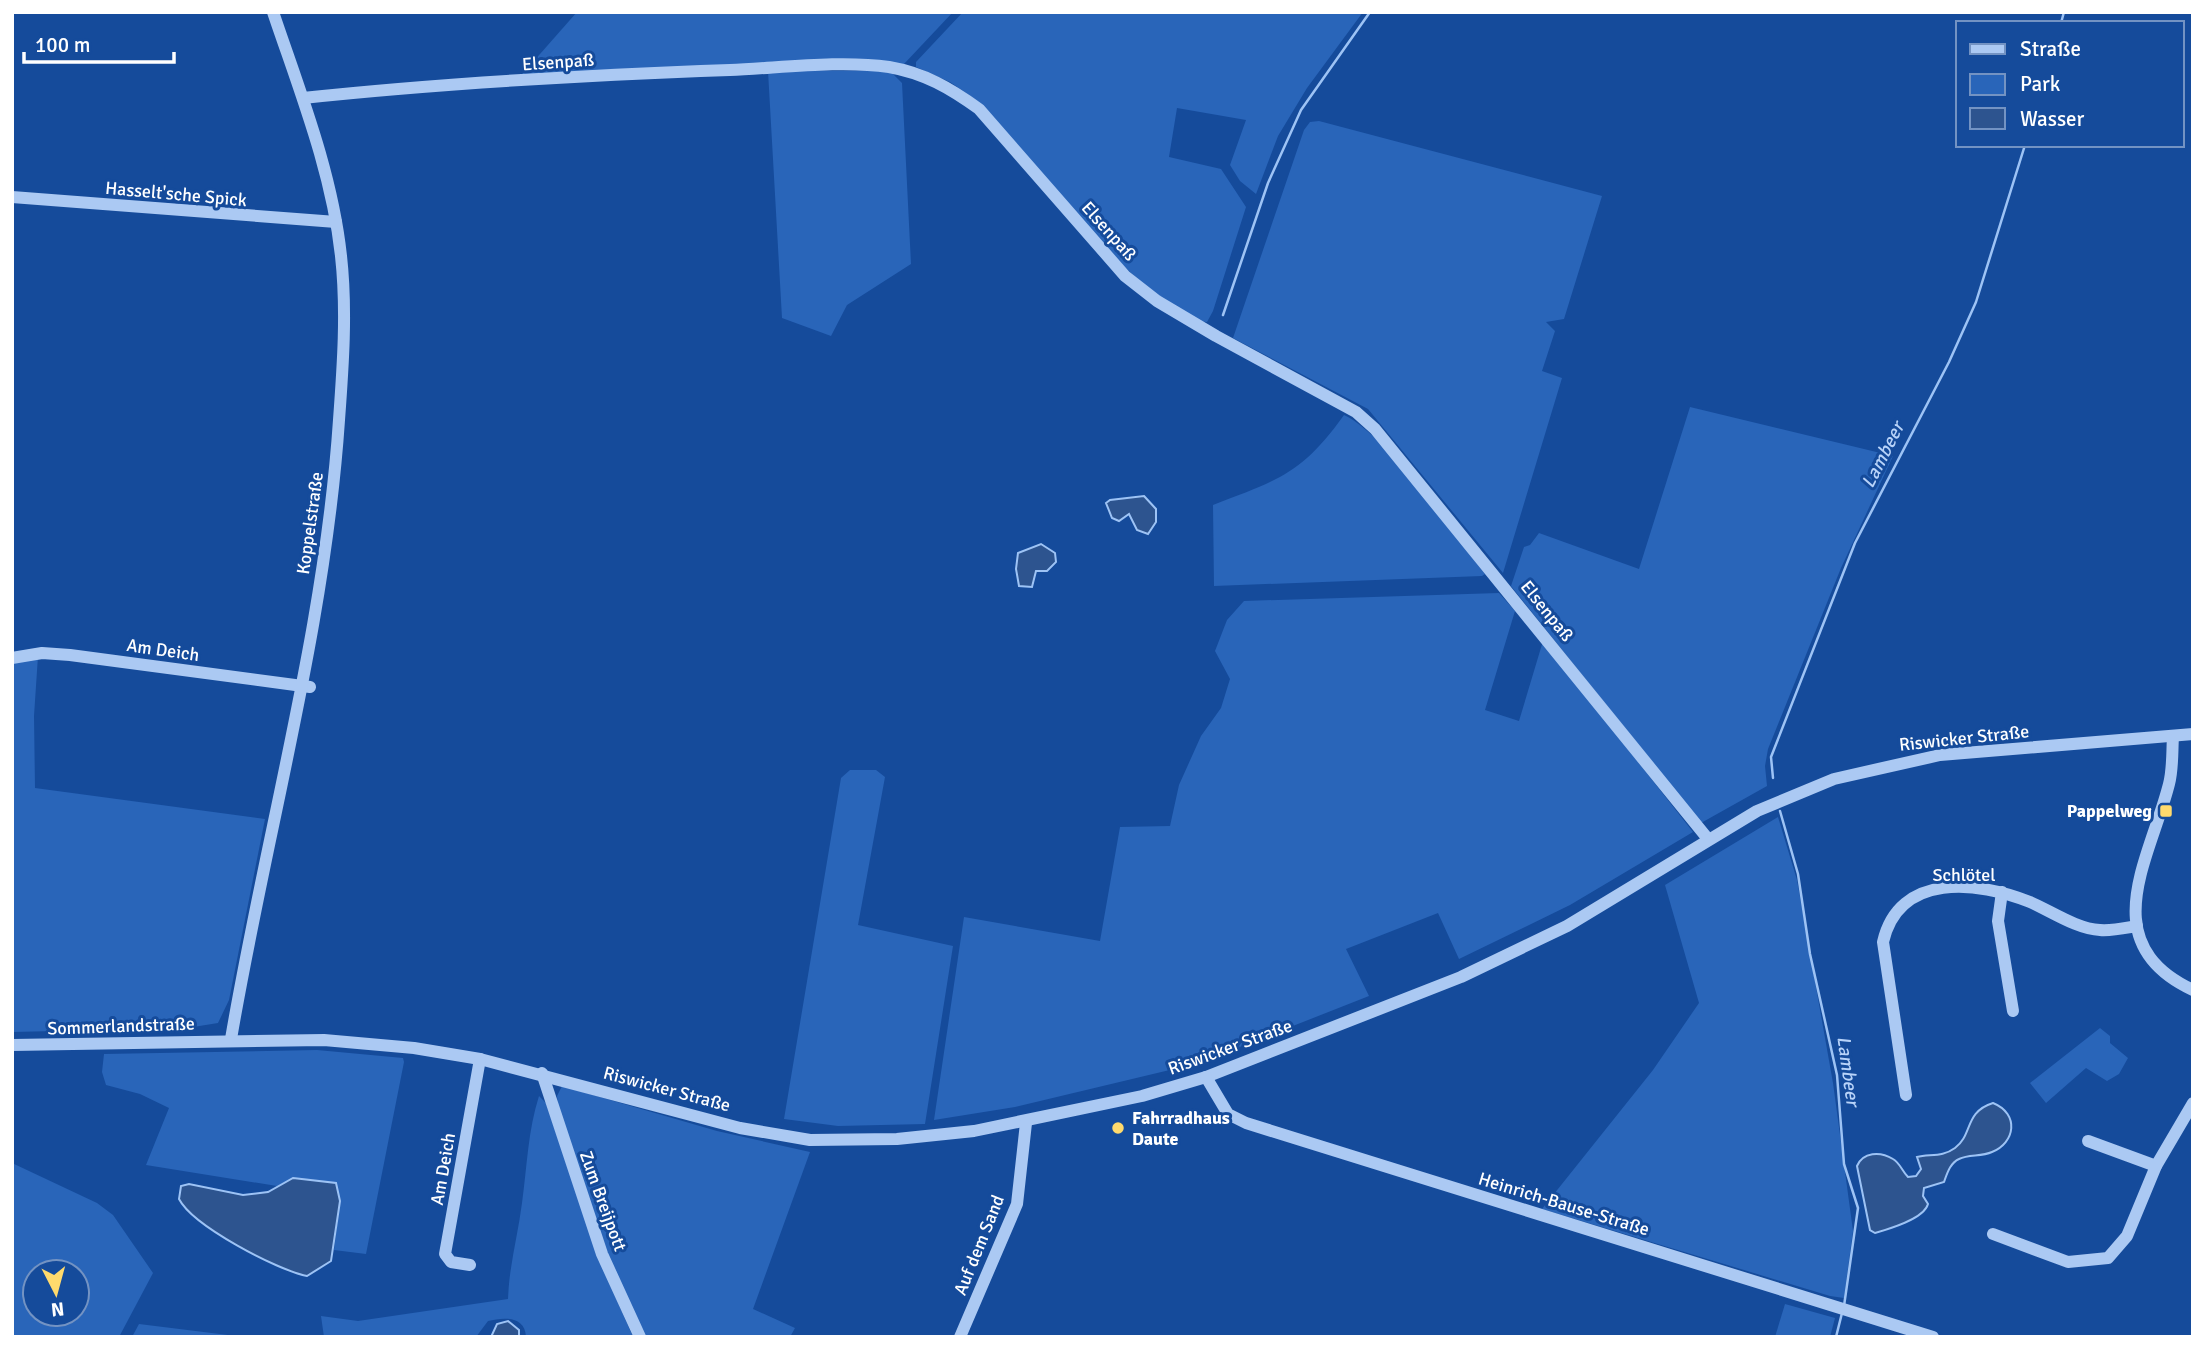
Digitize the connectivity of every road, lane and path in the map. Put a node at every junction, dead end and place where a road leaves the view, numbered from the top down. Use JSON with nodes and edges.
{"nodes":[{"id":1,"x":273,"y":12,"type":"edge"},
{"id":2,"x":303,"y":98,"type":"junction"},
{"id":3,"x":12,"y":197,"type":"edge"},
{"id":4,"x":336,"y":222,"type":"junction"},
{"id":5,"x":12,"y":658,"type":"edge"},
{"id":6,"x":305,"y":687,"type":"junction"},
{"id":7,"x":2193,"y":734,"type":"edge"},
{"id":8,"x":2173,"y":736,"type":"junction"},
{"id":9,"x":1708,"y":839,"type":"junction"},
{"id":10,"x":2002,"y":892,"type":"junction"},
{"id":11,"x":2137,"y":926,"type":"junction"},
{"id":12,"x":2193,"y":990,"type":"edge"},
{"id":13,"x":2013,"y":1011,"type":"dead end"},
{"id":14,"x":231,"y":1040,"type":"junction"},
{"id":15,"x":12,"y":1045,"type":"edge"},
{"id":16,"x":480,"y":1059,"type":"junction"},
{"id":17,"x":542,"y":1073,"type":"junction"},
{"id":18,"x":1206,"y":1077,"type":"junction"},
{"id":19,"x":1906,"y":1096,"type":"dead end"},
{"id":20,"x":2193,"y":1103,"type":"edge"},
{"id":21,"x":1026,"y":1123,"type":"junction"},
{"id":22,"x":2088,"y":1141,"type":"dead end"},
{"id":23,"x":2156,"y":1166,"type":"junction"},
{"id":24,"x":1993,"y":1234,"type":"dead end"},
{"id":25,"x":470,"y":1265,"type":"dead end"},
{"id":26,"x":640,"y":1337,"type":"edge"},
{"id":27,"x":960,"y":1337,"type":"edge"},
{"id":28,"x":1933,"y":1337,"type":"edge"}],
"edges":[{"from":1,"to":2,"type":"street","name":"Koppelstraße"},
{"from":2,"to":4,"type":"street","name":"Koppelstraße"},
{"from":2,"to":9,"type":"street","name":"Elsenpaß"},
{"from":3,"to":4,"type":"street","name":"Hasselt'sche Spick"},
{"from":4,"to":6,"type":"street","name":"Koppelstraße"},
{"from":5,"to":6,"type":"street","name":"Am Deich"},
{"from":6,"to":14,"type":"street","name":"Koppelstraße"},
{"from":7,"to":8,"type":"street","name":"Riswicker Straße"},
{"from":8,"to":9,"type":"street","name":"Riswicker Straße"},
{"from":8,"to":11,"type":"street"},
{"from":9,"to":18,"type":"street","name":"Riswicker Straße"},
{"from":10,"to":11,"type":"street","name":"Schlötel"},
{"from":10,"to":13,"type":"street"},
{"from":10,"to":19,"type":"street","name":"Schlötel"},
{"from":11,"to":12,"type":"street"},
{"from":14,"to":15,"type":"street","name":"Sommerlandstraße"},
{"from":14,"to":16,"type":"street","name":"Riswicker Straße"},
{"from":16,"to":17,"type":"street","name":"Riswicker Straße"},
{"from":16,"to":25,"type":"street","name":"Am Deich"},
{"from":17,"to":21,"type":"street","name":"Riswicker Straße"},
{"from":17,"to":26,"type":"street","name":"Zum Breijpott"},
{"from":18,"to":21,"type":"street","name":"Riswicker Straße"},
{"from":18,"to":28,"type":"street","name":"Heinrich-Bause-Straße"},
{"from":20,"to":23,"type":"street"},
{"from":21,"to":27,"type":"street","name":"Auf dem Sand"},
{"from":22,"to":23,"type":"street"},
{"from":23,"to":24,"type":"street"}]}
